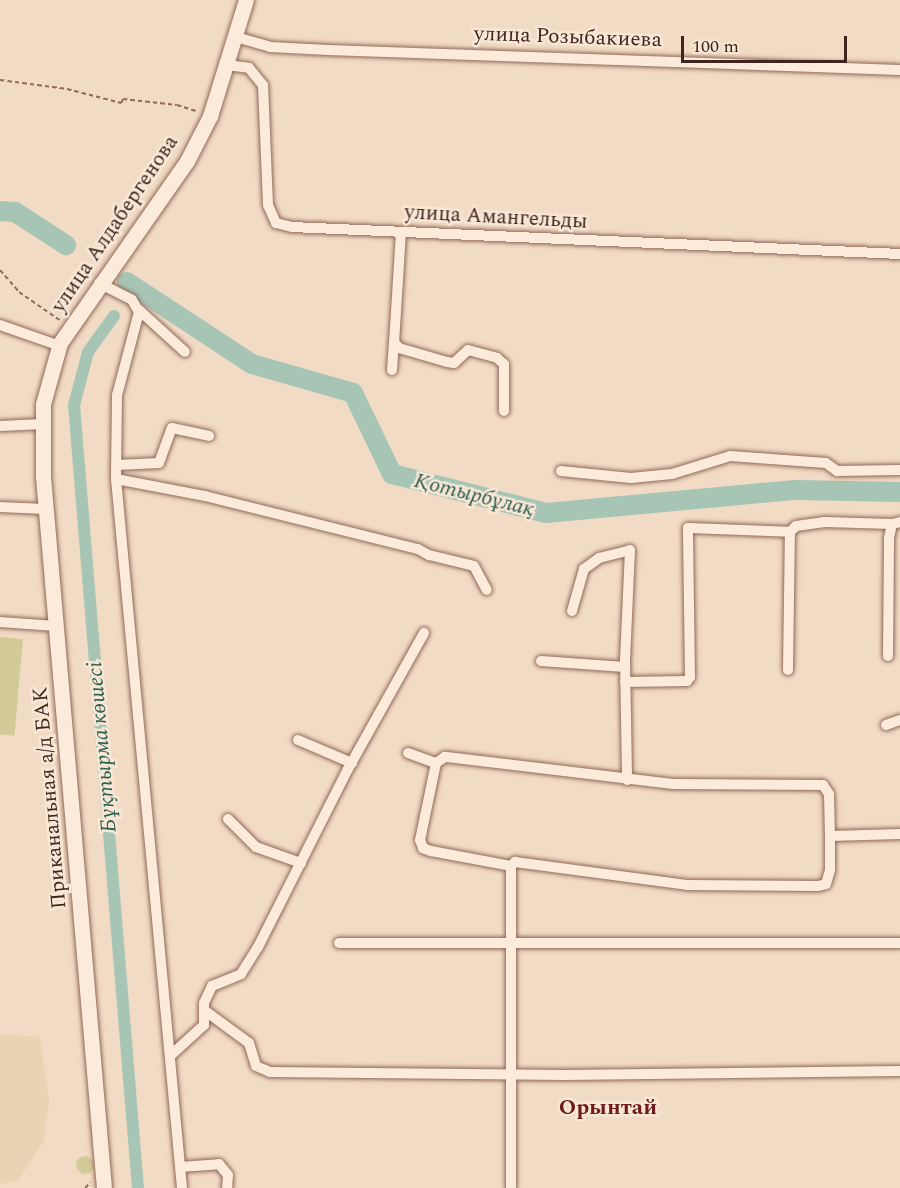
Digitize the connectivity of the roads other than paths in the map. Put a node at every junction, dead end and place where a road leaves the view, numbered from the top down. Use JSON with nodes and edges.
{"nodes":[{"id":1,"x":246,"y":0,"type":"edge"},
{"id":2,"x":236,"y":37,"type":"junction"},
{"id":3,"x":226,"y":65,"type":"junction"},
{"id":4,"x":900,"y":70,"type":"edge"},
{"id":5,"x":401,"y":232,"type":"junction"},
{"id":6,"x":900,"y":255,"type":"edge"},
{"id":7,"x":99,"y":283,"type":"junction"},
{"id":8,"x":139,"y":310,"type":"junction"},
{"id":9,"x":0,"y":326,"type":"edge"},
{"id":10,"x":394,"y":342,"type":"junction"},
{"id":11,"x":60,"y":346,"type":"junction"},
{"id":12,"x":185,"y":352,"type":"dead end"},
{"id":13,"x":392,"y":370,"type":"dead end"},
{"id":14,"x":43,"y":404,"type":"joint"},
{"id":15,"x":504,"y":411,"type":"dead end"},
{"id":16,"x":43,"y":424,"type":"junction"},
{"id":17,"x":0,"y":426,"type":"edge"},
{"id":18,"x":209,"y":436,"type":"dead end"},
{"id":19,"x":116,"y":465,"type":"junction"},
{"id":20,"x":900,"y":470,"type":"edge"},
{"id":21,"x":561,"y":471,"type":"dead end"},
{"id":22,"x":116,"y":479,"type":"junction"},
{"id":23,"x":0,"y":507,"type":"edge"},
{"id":24,"x":45,"y":509,"type":"junction"},
{"id":25,"x":896,"y":523,"type":"edge"},
{"id":26,"x":790,"y":532,"type":"junction"},
{"id":27,"x":487,"y":590,"type":"dead end"},
{"id":28,"x":572,"y":611,"type":"dead end"},
{"id":29,"x":0,"y":622,"type":"edge"},
{"id":30,"x":56,"y":626,"type":"junction"},
{"id":31,"x":424,"y":633,"type":"dead end"},
{"id":32,"x":888,"y":656,"type":"dead end"},
{"id":33,"x":541,"y":661,"type":"dead end"},
{"id":34,"x":625,"y":667,"type":"junction"},
{"id":35,"x":788,"y":670,"type":"dead end"},
{"id":36,"x":625,"y":682,"type":"junction"},
{"id":37,"x":900,"y":720,"type":"edge"},
{"id":38,"x":886,"y":725,"type":"dead end"},
{"id":39,"x":298,"y":740,"type":"dead end"},
{"id":40,"x":408,"y":753,"type":"dead end"},
{"id":41,"x":352,"y":763,"type":"junction"},
{"id":42,"x":436,"y":763,"type":"junction"},
{"id":43,"x":627,"y":780,"type":"junction"},
{"id":44,"x":228,"y":819,"type":"dead end"},
{"id":45,"x":900,"y":834,"type":"edge"},
{"id":46,"x":830,"y":836,"type":"junction"},
{"id":47,"x":301,"y":863,"type":"junction"},
{"id":48,"x":511,"y":866,"type":"junction"},
{"id":49,"x":339,"y":943,"type":"dead end"},
{"id":50,"x":511,"y":943,"type":"junction"},
{"id":51,"x":900,"y":943,"type":"edge"},
{"id":52,"x":204,"y":1010,"type":"junction"},
{"id":53,"x":170,"y":1056,"type":"junction"},
{"id":54,"x":900,"y":1071,"type":"edge"},
{"id":55,"x":513,"y":1075,"type":"junction"},
{"id":56,"x":180,"y":1167,"type":"junction"},
{"id":57,"x":105,"y":1188,"type":"edge"},
{"id":58,"x":182,"y":1188,"type":"edge"},
{"id":59,"x":227,"y":1188,"type":"edge"},
{"id":60,"x":511,"y":1188,"type":"edge"}],
"edges":[{"from":1,"to":2,"type":"main road","name":"улица Алдабергенова"},
{"from":2,"to":3,"type":"main road","name":"улица Алдабергенова"},
{"from":2,"to":4,"type":"street","name":"улица Розыбакиева"},
{"from":3,"to":5,"type":"street","name":"улица Амангельды"},
{"from":3,"to":7,"type":"main road","name":"улица Алдабергенова"},
{"from":5,"to":6,"type":"street","name":"улица Амангельды"},
{"from":5,"to":10,"type":"street"},
{"from":7,"to":8,"type":"street"},
{"from":7,"to":11,"type":"main road","name":"улица Алдабергенова"},
{"from":8,"to":12,"type":"street"},
{"from":8,"to":19,"type":"street"},
{"from":9,"to":11,"type":"street"},
{"from":10,"to":13,"type":"street"},
{"from":10,"to":15,"type":"street"},
{"from":11,"to":14,"type":"main road","name":"улица Алдабергенова"},
{"from":14,"to":16,"type":"main road","name":"Приканальная а/д БАК"},
{"from":16,"to":17,"type":"street"},
{"from":16,"to":24,"type":"main road","name":"Приканальная а/д БАК"},
{"from":18,"to":19,"type":"street"},
{"from":19,"to":22,"type":"street"},
{"from":20,"to":21,"type":"street"},
{"from":22,"to":27,"type":"street"},
{"from":22,"to":53,"type":"street"},
{"from":23,"to":24,"type":"street"},
{"from":24,"to":30,"type":"main road","name":"Приканальная а/д БАК"},
{"from":25,"to":26,"type":"street"},
{"from":25,"to":32,"type":"street"},
{"from":26,"to":35,"type":"street"},
{"from":26,"to":36,"type":"street"},
{"from":28,"to":34,"type":"street"},
{"from":29,"to":30,"type":"street"},
{"from":30,"to":57,"type":"main road","name":"Приканальная а/д БАК"},
{"from":31,"to":41,"type":"street"},
{"from":33,"to":34,"type":"street"},
{"from":34,"to":36,"type":"street"},
{"from":36,"to":43,"type":"street"},
{"from":37,"to":38,"type":"street"},
{"from":39,"to":41,"type":"street"},
{"from":40,"to":42,"type":"street"},
{"from":41,"to":47,"type":"street"},
{"from":42,"to":43,"type":"street"},
{"from":42,"to":48,"type":"street"},
{"from":43,"to":46,"type":"street"},
{"from":44,"to":47,"type":"street"},
{"from":45,"to":46,"type":"street"},
{"from":46,"to":48,"type":"street"},
{"from":47,"to":52,"type":"street"},
{"from":48,"to":50,"type":"street"},
{"from":49,"to":50,"type":"street"},
{"from":50,"to":51,"type":"street"},
{"from":50,"to":55,"type":"street"},
{"from":52,"to":53,"type":"street"},
{"from":52,"to":55,"type":"street"},
{"from":53,"to":56,"type":"street"},
{"from":54,"to":55,"type":"street"},
{"from":55,"to":60,"type":"street"},
{"from":56,"to":58,"type":"street"},
{"from":56,"to":59,"type":"street"}]}
